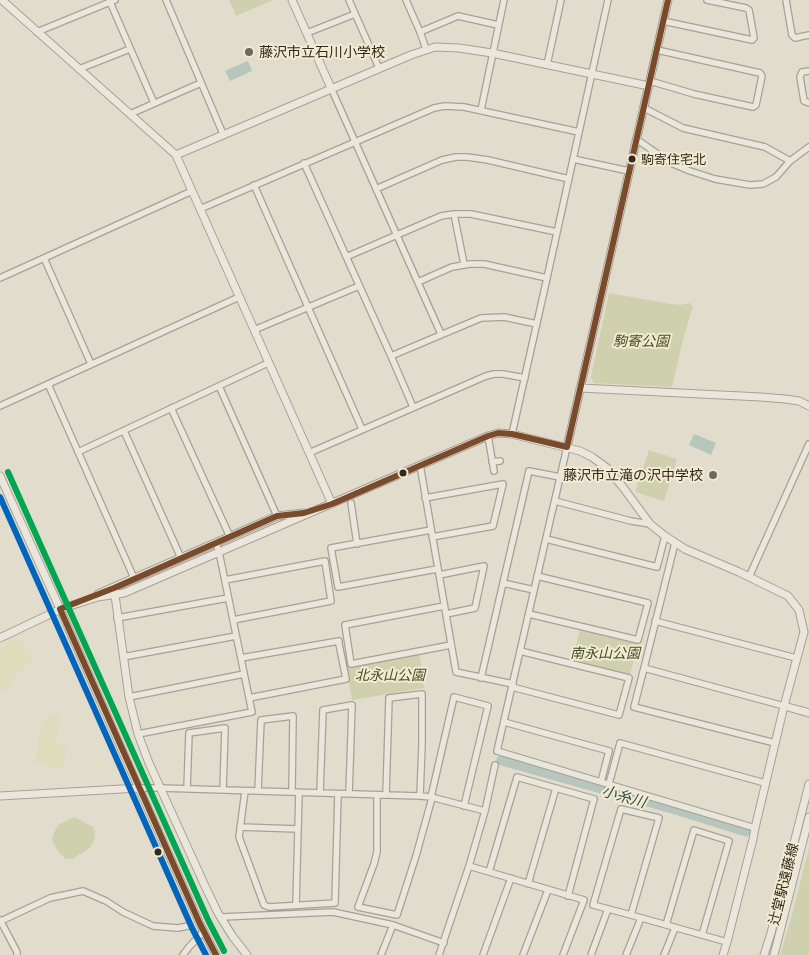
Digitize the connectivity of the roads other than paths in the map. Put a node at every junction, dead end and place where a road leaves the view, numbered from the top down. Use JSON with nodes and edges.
{"nodes":[{"id":1,"x":2,"y":0,"type":"edge"},
{"id":2,"x":166,"y":0,"type":"edge"},
{"id":3,"x":292,"y":0,"type":"edge"},
{"id":4,"x":349,"y":0,"type":"edge"},
{"id":5,"x":406,"y":0,"type":"edge"},
{"id":6,"x":504,"y":0,"type":"edge"},
{"id":7,"x":561,"y":0,"type":"edge"},
{"id":8,"x":608,"y":0,"type":"edge"},
{"id":9,"x":668,"y":0,"type":"edge"},
{"id":10,"x":707,"y":0,"type":"edge"},
{"id":11,"x":786,"y":0,"type":"edge"},
{"id":12,"x":113,"y":1,"type":"edge"},
{"id":13,"x":355,"y":14,"type":"junction"},
{"id":14,"x":663,"y":21,"type":"junction"},
{"id":15,"x":498,"y":25,"type":"junction"},
{"id":16,"x":38,"y":32,"type":"junction"},
{"id":17,"x":420,"y":32,"type":"junction"},
{"id":18,"x":307,"y":33,"type":"junction"},
{"id":19,"x":809,"y":35,"type":"edge"},
{"id":20,"x":130,"y":49,"type":"junction"},
{"id":21,"x":426,"y":49,"type":"junction"},
{"id":22,"x":657,"y":50,"type":"junction"},
{"id":23,"x":492,"y":53,"type":"junction"},
{"id":24,"x":547,"y":65,"type":"junction"},
{"id":25,"x":379,"y":68,"type":"junction"},
{"id":26,"x":79,"y":69,"type":"junction"},
{"id":27,"x":809,"y":71,"type":"edge"},
{"id":28,"x":592,"y":74,"type":"junction"},
{"id":29,"x":200,"y":83,"type":"junction"},
{"id":30,"x":649,"y":83,"type":"junction"},
{"id":31,"x":331,"y":88,"type":"junction"},
{"id":32,"x":154,"y":103,"type":"junction"},
{"id":33,"x":809,"y":103,"type":"edge"},
{"id":34,"x":644,"y":108,"type":"junction"},
{"id":35,"x":481,"y":110,"type":"junction"},
{"id":36,"x":130,"y":114,"type":"junction"},
{"id":37,"x":579,"y":132,"type":"junction"},
{"id":38,"x":223,"y":134,"type":"junction"},
{"id":39,"x":636,"y":139,"type":"junction"},
{"id":40,"x":355,"y":141,"type":"junction"},
{"id":41,"x":809,"y":147,"type":"edge"},
{"id":42,"x":176,"y":155,"type":"junction"},
{"id":43,"x":573,"y":159,"type":"junction"},
{"id":44,"x":790,"y":161,"type":"junction"},
{"id":45,"x":304,"y":164,"type":"junction"},
{"id":46,"x":628,"y":171,"type":"junction"},
{"id":47,"x":569,"y":179,"type":"junction"},
{"id":48,"x":254,"y":185,"type":"junction"},
{"id":49,"x":376,"y":189,"type":"junction"},
{"id":50,"x":192,"y":191,"type":"junction"},
{"id":51,"x":200,"y":209,"type":"junction"},
{"id":52,"x":454,"y":214,"type":"junction"},
{"id":53,"x":557,"y":232,"type":"junction"},
{"id":54,"x":398,"y":236,"type":"junction"},
{"id":55,"x":346,"y":257,"type":"junction"},
{"id":56,"x":44,"y":258,"type":"junction"},
{"id":57,"x":464,"y":264,"type":"junction"},
{"id":58,"x":0,"y":278,"type":"edge"},
{"id":59,"x":547,"y":278,"type":"junction"},
{"id":60,"x":418,"y":282,"type":"junction"},
{"id":61,"x":359,"y":286,"type":"junction"},
{"id":62,"x":240,"y":297,"type":"junction"},
{"id":63,"x":308,"y":308,"type":"junction"},
{"id":64,"x":537,"y":324,"type":"junction"},
{"id":65,"x":254,"y":330,"type":"junction"},
{"id":66,"x":441,"y":334,"type":"junction"},
{"id":67,"x":391,"y":356,"type":"junction"},
{"id":68,"x":268,"y":363,"type":"junction"},
{"id":69,"x":91,"y":364,"type":"junction"},
{"id":70,"x":524,"y":378,"type":"junction"},
{"id":71,"x":48,"y":384,"type":"junction"},
{"id":72,"x":219,"y":386,"type":"junction"},
{"id":73,"x":580,"y":388,"type":"junction"},
{"id":74,"x":0,"y":406,"type":"edge"},
{"id":75,"x":809,"y":406,"type":"edge"},
{"id":76,"x":171,"y":408,"type":"junction"},
{"id":77,"x":413,"y":408,"type":"junction"},
{"id":78,"x":362,"y":429,"type":"junction"},
{"id":79,"x":124,"y":431,"type":"junction"},
{"id":80,"x":512,"y":434,"type":"junction"},
{"id":81,"x":488,"y":436,"type":"junction"},
{"id":82,"x":809,"y":444,"type":"edge"},
{"id":83,"x":567,"y":447,"type":"junction"},
{"id":84,"x":78,"y":452,"type":"junction"},
{"id":85,"x":309,"y":453,"type":"junction"},
{"id":86,"x":500,"y":461,"type":"dead end"},
{"id":87,"x":492,"y":462,"type":"junction"},
{"id":88,"x":420,"y":465,"type":"junction"},
{"id":89,"x":494,"y":472,"type":"dead end"},
{"id":90,"x":0,"y":476,"type":"edge"},
{"id":91,"x":560,"y":477,"type":"junction"},
{"id":92,"x":425,"y":498,"type":"junction"},
{"id":93,"x":554,"y":501,"type":"junction"},
{"id":94,"x":351,"y":503,"type":"dead end"},
{"id":95,"x":332,"y":504,"type":"junction"},
{"id":96,"x":277,"y":516,"type":"junction"},
{"id":97,"x":650,"y":524,"type":"junction"},
{"id":98,"x":431,"y":534,"type":"junction"},
{"id":99,"x":665,"y":536,"type":"junction"},
{"id":100,"x":230,"y":537,"type":"junction"},
{"id":101,"x":546,"y":539,"type":"junction"},
{"id":102,"x":216,"y":543,"type":"junction"},
{"id":103,"x":674,"y":543,"type":"junction"},
{"id":104,"x":357,"y":544,"type":"junction"},
{"id":105,"x":219,"y":552,"type":"junction"},
{"id":106,"x":181,"y":558,"type":"junction"},
{"id":107,"x":438,"y":572,"type":"junction"},
{"id":108,"x":537,"y":576,"type":"junction"},
{"id":109,"x":749,"y":577,"type":"junction"},
{"id":110,"x":134,"y":578,"type":"junction"},
{"id":111,"x":225,"y":580,"type":"junction"},
{"id":112,"x":503,"y":583,"type":"junction"},
{"id":113,"x":534,"y":590,"type":"junction"},
{"id":114,"x":114,"y":591,"type":"junction"},
{"id":115,"x":228,"y":598,"type":"junction"},
{"id":116,"x":444,"y":606,"type":"junction"},
{"id":117,"x":60,"y":609,"type":"junction"},
{"id":118,"x":446,"y":614,"type":"junction"},
{"id":119,"x":529,"y":614,"type":"junction"},
{"id":120,"x":117,"y":618,"type":"junction"},
{"id":121,"x":233,"y":620,"type":"junction"},
{"id":122,"x":655,"y":621,"type":"junction"},
{"id":123,"x":236,"y":636,"type":"junction"},
{"id":124,"x":0,"y":638,"type":"edge"},
{"id":125,"x":451,"y":645,"type":"junction"},
{"id":126,"x":520,"y":651,"type":"junction"},
{"id":127,"x":123,"y":657,"type":"junction"},
{"id":128,"x":241,"y":658,"type":"junction"},
{"id":129,"x":796,"y":658,"type":"junction"},
{"id":130,"x":644,"y":668,"type":"junction"},
{"id":131,"x":244,"y":674,"type":"junction"},
{"id":132,"x":482,"y":678,"type":"junction"},
{"id":133,"x":512,"y":685,"type":"junction"},
{"id":134,"x":129,"y":697,"type":"junction"},
{"id":135,"x":249,"y":698,"type":"junction"},
{"id":136,"x":784,"y":706,"type":"junction"},
{"id":137,"x":809,"y":713,"type":"edge"},
{"id":138,"x":504,"y":722,"type":"junction"},
{"id":139,"x":138,"y":734,"type":"junction"},
{"id":140,"x":775,"y":743,"type":"junction"},
{"id":141,"x":495,"y":765,"type":"dead end"},
{"id":142,"x":601,"y":782,"type":"junction"},
{"id":143,"x":766,"y":783,"type":"junction"},
{"id":144,"x":609,"y":784,"type":"junction"},
{"id":145,"x":809,"y":784,"type":"edge"},
{"id":146,"x":139,"y":788,"type":"junction"},
{"id":147,"x":160,"y":788,"type":"junction"},
{"id":148,"x":556,"y":788,"type":"junction"},
{"id":149,"x":187,"y":789,"type":"junction"},
{"id":150,"x":223,"y":790,"type":"junction"},
{"id":151,"x":245,"y":790,"type":"junction"},
{"id":152,"x":258,"y":791,"type":"junction"},
{"id":153,"x":292,"y":792,"type":"junction"},
{"id":154,"x":299,"y":792,"type":"junction"},
{"id":155,"x":320,"y":793,"type":"junction"},
{"id":156,"x":338,"y":794,"type":"junction"},
{"id":157,"x":349,"y":794,"type":"junction"},
{"id":158,"x":377,"y":795,"type":"junction"},
{"id":159,"x":386,"y":795,"type":"junction"},
{"id":160,"x":0,"y":796,"type":"edge"},
{"id":161,"x":420,"y":796,"type":"junction"},
{"id":162,"x":431,"y":798,"type":"junction"},
{"id":163,"x":464,"y":806,"type":"junction"},
{"id":164,"x":484,"y":811,"type":"junction"},
{"id":165,"x":800,"y":816,"type":"junction"},
{"id":166,"x":809,"y":818,"type":"edge"},
{"id":167,"x":240,"y":828,"type":"junction"},
{"id":168,"x":755,"y":828,"type":"junction"},
{"id":169,"x":298,"y":829,"type":"junction"},
{"id":170,"x":468,"y":866,"type":"junction"},
{"id":171,"x":489,"y":872,"type":"junction"},
{"id":172,"x":511,"y":878,"type":"junction"},
{"id":173,"x":528,"y":884,"type":"junction"},
{"id":174,"x":548,"y":890,"type":"junction"},
{"id":175,"x":568,"y":896,"type":"junction"},
{"id":176,"x":296,"y":905,"type":"junction"},
{"id":177,"x":608,"y":909,"type":"junction"},
{"id":178,"x":631,"y":915,"type":"junction"},
{"id":179,"x":222,"y":918,"type":"junction"},
{"id":180,"x":641,"y":918,"type":"junction"},
{"id":181,"x":0,"y":920,"type":"edge"},
{"id":182,"x":393,"y":925,"type":"junction"},
{"id":183,"x":666,"y":925,"type":"junction"},
{"id":184,"x":188,"y":926,"type":"dead end"},
{"id":185,"x":675,"y":928,"type":"junction"},
{"id":186,"x":204,"y":932,"type":"junction"},
{"id":187,"x":702,"y":935,"type":"junction"},
{"id":188,"x":727,"y":942,"type":"junction"},
{"id":189,"x":444,"y":943,"type":"junction"},
{"id":190,"x":17,"y":955,"type":"edge"},
{"id":191,"x":183,"y":955,"type":"edge"},
{"id":192,"x":216,"y":955,"type":"edge"},
{"id":193,"x":247,"y":955,"type":"edge"},
{"id":194,"x":381,"y":955,"type":"edge"},
{"id":195,"x":439,"y":955,"type":"edge"},
{"id":196,"x":483,"y":955,"type":"edge"},
{"id":197,"x":523,"y":955,"type":"edge"},
{"id":198,"x":563,"y":955,"type":"edge"},
{"id":199,"x":591,"y":955,"type":"edge"},
{"id":200,"x":626,"y":955,"type":"edge"},
{"id":201,"x":664,"y":955,"type":"edge"},
{"id":202,"x":723,"y":955,"type":"edge"},
{"id":203,"x":764,"y":955,"type":"edge"},
{"id":204,"x":774,"y":955,"type":"edge"}],
"edges":[{"from":1,"to":16,"type":"street"},
{"from":2,"to":29,"type":"street"},
{"from":3,"to":18,"type":"street"},
{"from":4,"to":13,"type":"street"},
{"from":5,"to":17,"type":"street"},
{"from":6,"to":15,"type":"street"},
{"from":7,"to":24,"type":"street"},
{"from":8,"to":28,"type":"street"},
{"from":9,"to":14,"type":"street"},
{"from":10,"to":14,"type":"street"},
{"from":11,"to":19,"type":"street"},
{"from":12,"to":16,"type":"street"},
{"from":12,"to":20,"type":"street"},
{"from":13,"to":18,"type":"street"},
{"from":13,"to":25,"type":"street"},
{"from":14,"to":22,"type":"street"},
{"from":15,"to":17,"type":"street"},
{"from":15,"to":23,"type":"street"},
{"from":16,"to":26,"type":"street"},
{"from":17,"to":21,"type":"street"},
{"from":18,"to":31,"type":"street"},
{"from":20,"to":26,"type":"street"},
{"from":20,"to":32,"type":"street"},
{"from":21,"to":23,"type":"street"},
{"from":21,"to":25,"type":"street"},
{"from":22,"to":30,"type":"street"},
{"from":22,"to":30,"type":"street"},
{"from":23,"to":24,"type":"street"},
{"from":23,"to":35,"type":"street"},
{"from":24,"to":28,"type":"street"},
{"from":25,"to":31,"type":"street"},
{"from":26,"to":36,"type":"street"},
{"from":27,"to":33,"type":"street"},
{"from":28,"to":30,"type":"street"},
{"from":28,"to":37,"type":"street"},
{"from":29,"to":32,"type":"street"},
{"from":29,"to":38,"type":"street"},
{"from":30,"to":34,"type":"street"},
{"from":31,"to":38,"type":"street"},
{"from":31,"to":40,"type":"street"},
{"from":32,"to":36,"type":"street"},
{"from":34,"to":39,"type":"street"},
{"from":34,"to":44,"type":"street"},
{"from":35,"to":37,"type":"street"},
{"from":35,"to":40,"type":"street"},
{"from":36,"to":42,"type":"street"},
{"from":37,"to":43,"type":"street"},
{"from":38,"to":42,"type":"street"},
{"from":39,"to":44,"type":"street"},
{"from":39,"to":46,"type":"street"},
{"from":40,"to":45,"type":"street"},
{"from":40,"to":49,"type":"street"},
{"from":41,"to":44,"type":"street"},
{"from":42,"to":50,"type":"street"},
{"from":43,"to":46,"type":"street"},
{"from":43,"to":47,"type":"street"},
{"from":45,"to":48,"type":"street"},
{"from":45,"to":55,"type":"street"},
{"from":46,"to":73,"type":"street"},
{"from":47,"to":49,"type":"street"},
{"from":47,"to":53,"type":"street"},
{"from":48,"to":51,"type":"street"},
{"from":48,"to":63,"type":"street"},
{"from":49,"to":54,"type":"street"},
{"from":50,"to":51,"type":"street"},
{"from":50,"to":56,"type":"street"},
{"from":51,"to":62,"type":"street"},
{"from":52,"to":53,"type":"street"},
{"from":52,"to":54,"type":"street"},
{"from":52,"to":57,"type":"street"},
{"from":53,"to":59,"type":"street"},
{"from":54,"to":55,"type":"street"},
{"from":54,"to":60,"type":"street"},
{"from":55,"to":61,"type":"street"},
{"from":56,"to":58,"type":"street"},
{"from":56,"to":69,"type":"street"},
{"from":57,"to":59,"type":"street"},
{"from":57,"to":60,"type":"street"},
{"from":59,"to":64,"type":"street"},
{"from":60,"to":66,"type":"street"},
{"from":61,"to":63,"type":"street"},
{"from":61,"to":67,"type":"street"},
{"from":62,"to":65,"type":"street"},
{"from":62,"to":69,"type":"street"},
{"from":63,"to":65,"type":"street"},
{"from":63,"to":78,"type":"street"},
{"from":64,"to":66,"type":"street"},
{"from":64,"to":70,"type":"street"},
{"from":65,"to":68,"type":"street"},
{"from":66,"to":67,"type":"street"},
{"from":67,"to":77,"type":"street"},
{"from":68,"to":72,"type":"street"},
{"from":68,"to":85,"type":"street"},
{"from":69,"to":71,"type":"street"},
{"from":70,"to":77,"type":"street"},
{"from":70,"to":80,"type":"street"},
{"from":71,"to":74,"type":"street"},
{"from":71,"to":84,"type":"street"},
{"from":72,"to":76,"type":"street"},
{"from":72,"to":96,"type":"street"},
{"from":73,"to":75,"type":"street"},
{"from":73,"to":83,"type":"street"},
{"from":76,"to":79,"type":"street"},
{"from":76,"to":100,"type":"street"},
{"from":77,"to":78,"type":"street"},
{"from":78,"to":85,"type":"street"},
{"from":79,"to":84,"type":"street"},
{"from":79,"to":106,"type":"street"},
{"from":80,"to":81,"type":"street"},
{"from":80,"to":83,"type":"street"},
{"from":81,"to":87,"type":"street"},
{"from":81,"to":88,"type":"street"},
{"from":82,"to":109,"type":"street"},
{"from":83,"to":91,"type":"street"},
{"from":83,"to":97,"type":"street"},
{"from":84,"to":110,"type":"street"},
{"from":85,"to":95,"type":"street"},
{"from":86,"to":87,"type":"street"},
{"from":87,"to":89,"type":"street"},
{"from":88,"to":92,"type":"street"},
{"from":88,"to":95,"type":"street"},
{"from":90,"to":117,"type":"street"},
{"from":91,"to":93,"type":"street"},
{"from":91,"to":112,"type":"street"},
{"from":92,"to":98,"type":"street"},
{"from":92,"to":98,"type":"street"},
{"from":93,"to":97,"type":"street"},
{"from":93,"to":101,"type":"street"},
{"from":94,"to":104,"type":"street"},
{"from":95,"to":96,"type":"street"},
{"from":95,"to":105,"type":"street"},
{"from":96,"to":100,"type":"street"},
{"from":97,"to":99,"type":"street"},
{"from":98,"to":104,"type":"street"},
{"from":98,"to":107,"type":"street"},
{"from":99,"to":101,"type":"street"},
{"from":99,"to":103,"type":"street"},
{"from":100,"to":102,"type":"street"},
{"from":101,"to":108,"type":"street"},
{"from":102,"to":105,"type":"street"},
{"from":102,"to":106,"type":"street"},
{"from":103,"to":109,"type":"street"},
{"from":103,"to":122,"type":"street"},
{"from":104,"to":107,"type":"street"},
{"from":105,"to":111,"type":"street"},
{"from":105,"to":114,"type":"street"},
{"from":106,"to":110,"type":"street"},
{"from":107,"to":116,"type":"street"},
{"from":107,"to":118,"type":"street"},
{"from":108,"to":113,"type":"street"},
{"from":108,"to":119,"type":"street"},
{"from":109,"to":129,"type":"street"},
{"from":110,"to":114,"type":"street"},
{"from":111,"to":115,"type":"street"},
{"from":111,"to":121,"type":"street"},
{"from":112,"to":113,"type":"street"},
{"from":112,"to":132,"type":"street"},
{"from":113,"to":119,"type":"street"},
{"from":114,"to":117,"type":"street"},
{"from":114,"to":120,"type":"street"},
{"from":115,"to":120,"type":"street"},
{"from":115,"to":121,"type":"street"},
{"from":116,"to":118,"type":"street"},
{"from":116,"to":125,"type":"street"},
{"from":117,"to":124,"type":"street"},
{"from":117,"to":146,"type":"street"},
{"from":118,"to":125,"type":"street"},
{"from":119,"to":126,"type":"street"},
{"from":120,"to":127,"type":"street"},
{"from":121,"to":123,"type":"street"},
{"from":122,"to":129,"type":"street"},
{"from":122,"to":130,"type":"street"},
{"from":123,"to":127,"type":"street"},
{"from":123,"to":128,"type":"street"},
{"from":125,"to":132,"type":"street"},
{"from":126,"to":133,"type":"street"},
{"from":126,"to":133,"type":"street"},
{"from":127,"to":134,"type":"street"},
{"from":128,"to":131,"type":"street"},
{"from":128,"to":135,"type":"street"},
{"from":129,"to":136,"type":"street"},
{"from":130,"to":136,"type":"street"},
{"from":130,"to":140,"type":"street"},
{"from":131,"to":134,"type":"street"},
{"from":131,"to":135,"type":"street"},
{"from":132,"to":133,"type":"street"},
{"from":133,"to":138,"type":"street"},
{"from":134,"to":139,"type":"street"},
{"from":135,"to":139,"type":"street"},
{"from":136,"to":137,"type":"street"},
{"from":136,"to":140,"type":"street"},
{"from":138,"to":142,"type":"street"},
{"from":138,"to":142,"type":"street"},
{"from":139,"to":147,"type":"street"},
{"from":140,"to":143,"type":"street"},
{"from":141,"to":164,"type":"street"},
{"from":142,"to":144,"type":"street"},
{"from":143,"to":144,"type":"street"},
{"from":143,"to":168,"type":"street"},
{"from":144,"to":168,"type":"street"},
{"from":145,"to":165,"type":"street","name":"辻堂駅遠藤線"},
{"from":146,"to":147,"type":"street"},
{"from":146,"to":160,"type":"street"},
{"from":146,"to":186,"type":"street"},
{"from":147,"to":149,"type":"street"},
{"from":147,"to":179,"type":"street"},
{"from":148,"to":171,"type":"street"},
{"from":148,"to":173,"type":"street"},
{"from":148,"to":175,"type":"street"},
{"from":149,"to":150,"type":"street"},
{"from":149,"to":150,"type":"street"},
{"from":150,"to":151,"type":"street"},
{"from":151,"to":152,"type":"street"},
{"from":151,"to":167,"type":"street"},
{"from":152,"to":153,"type":"street"},
{"from":152,"to":153,"type":"street"},
{"from":153,"to":154,"type":"street"},
{"from":154,"to":155,"type":"street"},
{"from":154,"to":169,"type":"street"},
{"from":155,"to":156,"type":"street"},
{"from":155,"to":157,"type":"street"},
{"from":156,"to":157,"type":"street"},
{"from":156,"to":176,"type":"street"},
{"from":157,"to":158,"type":"street"},
{"from":158,"to":159,"type":"street"},
{"from":158,"to":162,"type":"street"},
{"from":159,"to":161,"type":"street"},
{"from":159,"to":161,"type":"street"},
{"from":161,"to":162,"type":"street"},
{"from":162,"to":163,"type":"street"},
{"from":162,"to":163,"type":"street"},
{"from":163,"to":164,"type":"street"},
{"from":164,"to":170,"type":"street"},
{"from":165,"to":166,"type":"street"},
{"from":165,"to":203,"type":"street","name":"辻堂駅遠藤線"},
{"from":166,"to":204,"type":"street","name":"辻堂駅遠藤線"},
{"from":167,"to":169,"type":"street"},
{"from":167,"to":176,"type":"street"},
{"from":168,"to":188,"type":"street"},
{"from":169,"to":176,"type":"street"},
{"from":170,"to":171,"type":"street"},
{"from":170,"to":189,"type":"street"},
{"from":171,"to":172,"type":"street"},
{"from":172,"to":173,"type":"street"},
{"from":172,"to":196,"type":"street"},
{"from":173,"to":174,"type":"street"},
{"from":174,"to":175,"type":"street"},
{"from":174,"to":197,"type":"street"},
{"from":175,"to":198,"type":"street"},
{"from":177,"to":178,"type":"street"},
{"from":177,"to":178,"type":"street"},
{"from":177,"to":199,"type":"street"},
{"from":178,"to":180,"type":"street"},
{"from":179,"to":182,"type":"street"},
{"from":179,"to":193,"type":"street"},
{"from":180,"to":183,"type":"street"},
{"from":180,"to":200,"type":"street"},
{"from":181,"to":184,"type":"street"},
{"from":181,"to":190,"type":"street"},
{"from":182,"to":189,"type":"street"},
{"from":182,"to":194,"type":"street"},
{"from":183,"to":185,"type":"street"},
{"from":183,"to":187,"type":"street"},
{"from":185,"to":187,"type":"street"},
{"from":185,"to":201,"type":"street"},
{"from":186,"to":191,"type":"street"},
{"from":186,"to":192,"type":"street"},
{"from":187,"to":188,"type":"street"},
{"from":188,"to":202,"type":"street"},
{"from":189,"to":195,"type":"street"}]}
